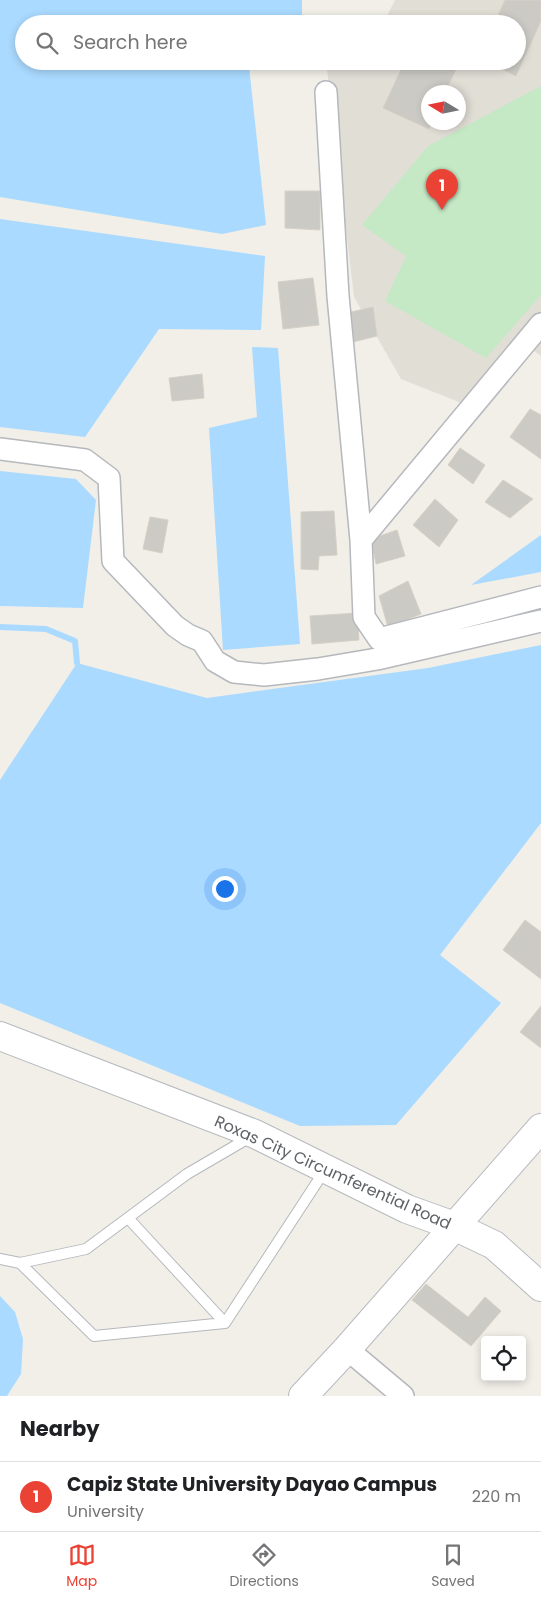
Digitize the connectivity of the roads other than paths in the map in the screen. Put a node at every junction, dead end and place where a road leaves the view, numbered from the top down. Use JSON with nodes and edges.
{"nodes":[{"id":1,"x":326,"y":92,"type":"dead end"},
{"id":2,"x":541,"y":324,"type":"edge"},
{"id":3,"x":0,"y":448,"type":"edge"},
{"id":4,"x":361,"y":540,"type":"junction"},
{"id":5,"x":541,"y":597,"type":"edge"},
{"id":6,"x":541,"y":621,"type":"edge"},
{"id":7,"x":0,"y":1036,"type":"edge"},
{"id":8,"x":541,"y":1128,"type":"edge"},
{"id":9,"x":255,"y":1134,"type":"junction"},
{"id":10,"x":326,"y":1170,"type":"junction"},
{"id":11,"x":128,"y":1218,"type":"junction"},
{"id":12,"x":454,"y":1226,"type":"junction"},
{"id":13,"x":0,"y":1259,"type":"edge"},
{"id":14,"x":20,"y":1263,"type":"junction"},
{"id":15,"x":541,"y":1287,"type":"edge"},
{"id":16,"x":225,"y":1323,"type":"junction"},
{"id":17,"x":347,"y":1349,"type":"junction"},
{"id":18,"x":303,"y":1396,"type":"edge"},
{"id":19,"x":403,"y":1396,"type":"edge"}],
"edges":[{"from":1,"to":4,"type":"street"},
{"from":2,"to":4,"type":"street"},
{"from":3,"to":6,"type":"street"},
{"from":4,"to":5,"type":"street"},
{"from":7,"to":9,"type":"main road","name":"Roxas City Circumferential Road"},
{"from":8,"to":12,"type":"main road"},
{"from":9,"to":10,"type":"main road","name":"Roxas City Circumferential Road"},
{"from":9,"to":11,"type":"lane"},
{"from":10,"to":12,"type":"main road","name":"Roxas City Circumferential Road"},
{"from":10,"to":16,"type":"lane"},
{"from":11,"to":14,"type":"lane"},
{"from":11,"to":16,"type":"lane"},
{"from":12,"to":15,"type":"main road","name":"Roxas City Circumferential Road"},
{"from":12,"to":17,"type":"main road"},
{"from":13,"to":14,"type":"lane"},
{"from":14,"to":16,"type":"lane"},
{"from":17,"to":18,"type":"main road"},
{"from":17,"to":19,"type":"street"}]}
